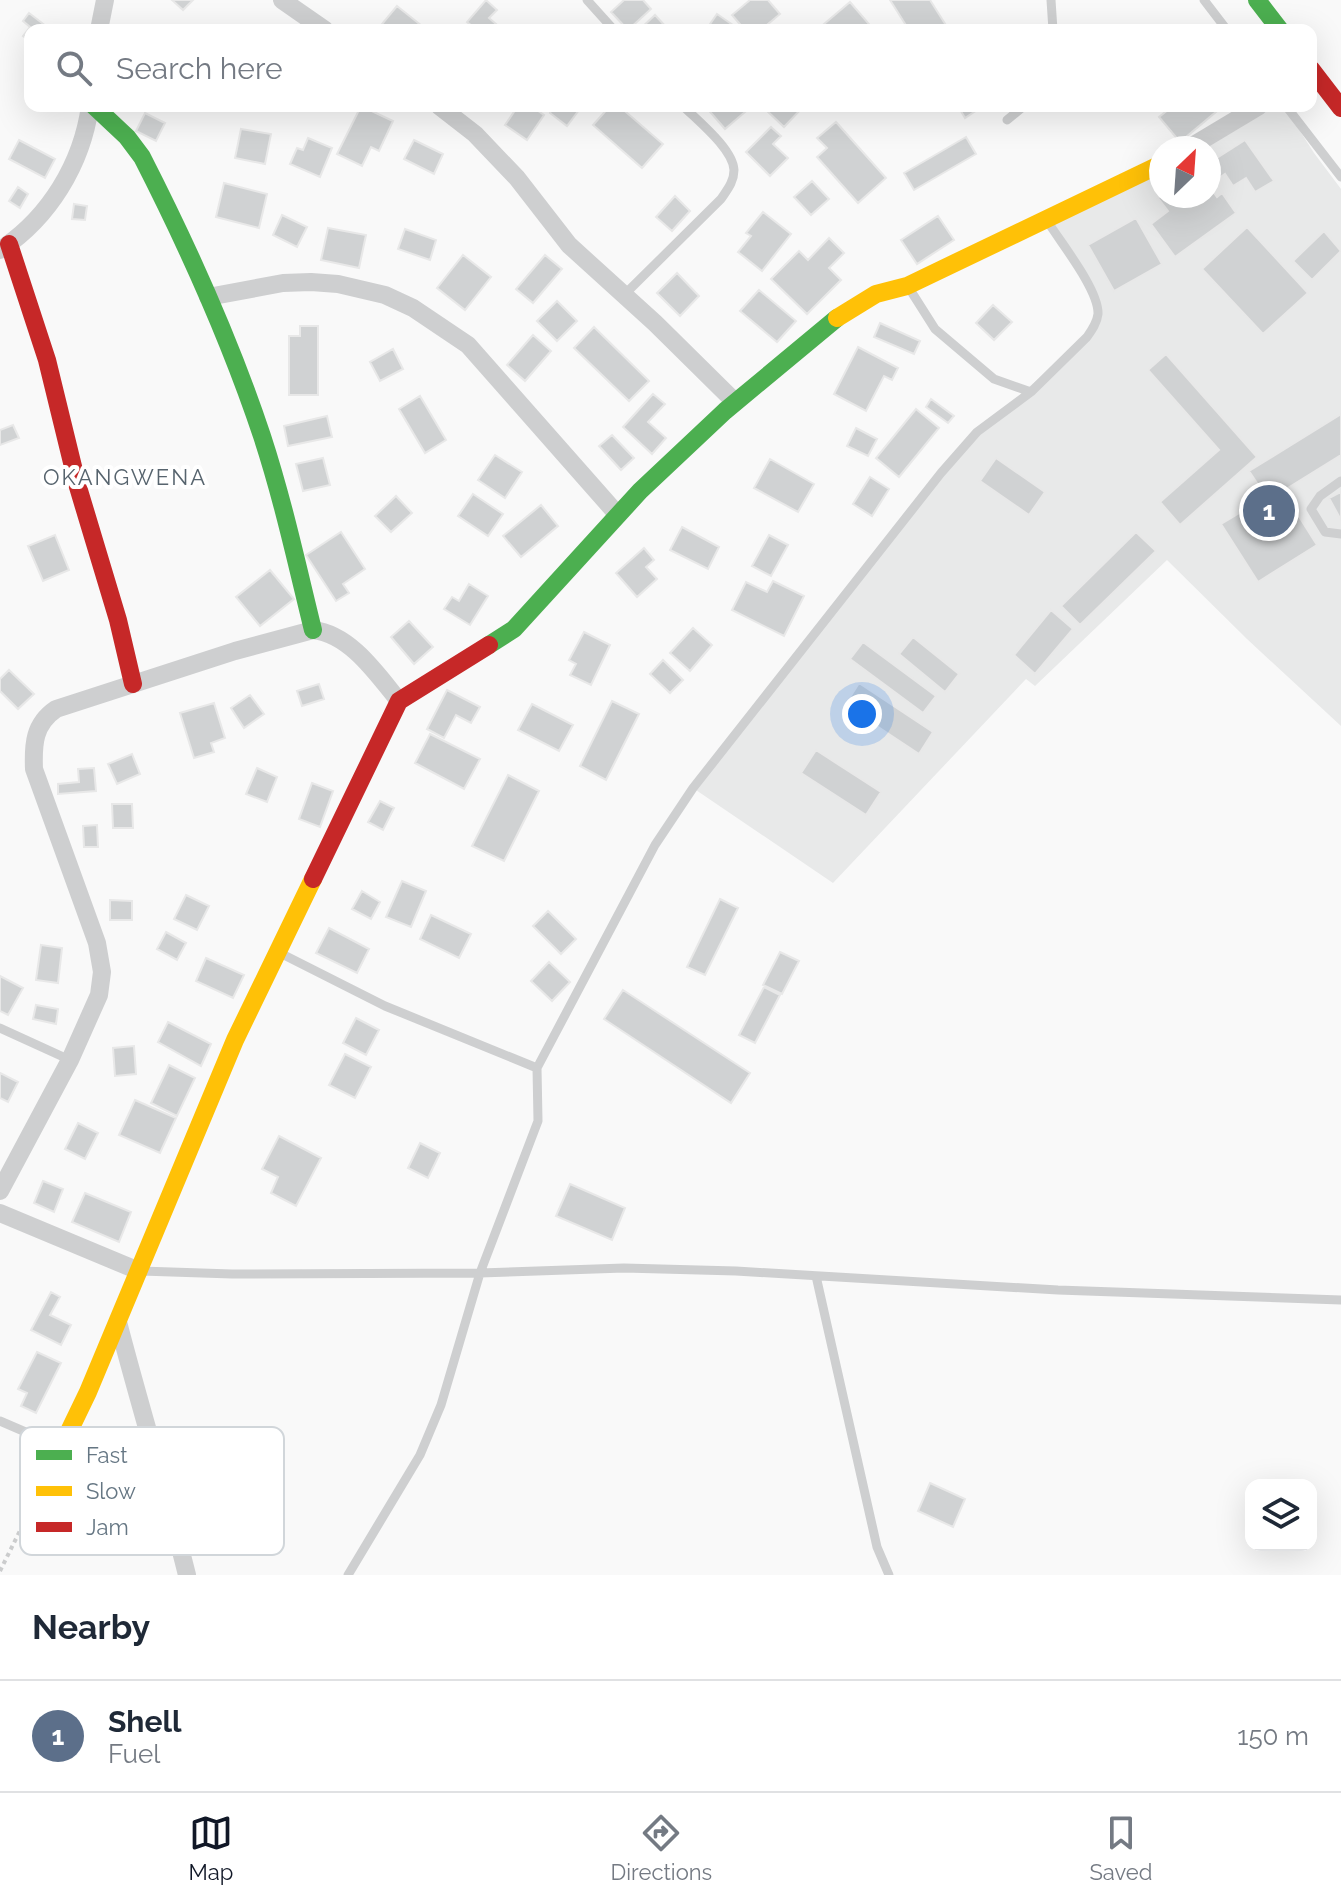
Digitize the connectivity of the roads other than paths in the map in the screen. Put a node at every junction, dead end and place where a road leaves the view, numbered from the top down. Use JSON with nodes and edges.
{"nodes":[{"id":1,"x":105,"y":0,"type":"edge"},
{"id":2,"x":282,"y":0,"type":"edge"},
{"id":3,"x":587,"y":0,"type":"edge"},
{"id":4,"x":1051,"y":0,"type":"edge"},
{"id":5,"x":1204,"y":0,"type":"edge"},
{"id":6,"x":1257,"y":0,"type":"edge"},
{"id":7,"x":100,"y":24,"type":"edge"},
{"id":8,"x":316,"y":24,"type":"edge"},
{"id":9,"x":609,"y":24,"type":"edge"},
{"id":10,"x":1053,"y":24,"type":"edge"},
{"id":11,"x":1222,"y":24,"type":"edge"},
{"id":12,"x":1275,"y":24,"type":"edge"},
{"id":13,"x":1317,"y":78,"type":"edge"},
{"id":14,"x":1341,"y":108,"type":"edge"},
{"id":15,"x":90,"y":112,"type":"edge"},
{"id":16,"x":99,"y":112,"type":"edge"},
{"id":17,"x":447,"y":112,"type":"edge"},
{"id":18,"x":689,"y":112,"type":"edge"},
{"id":19,"x":1017,"y":112,"type":"edge"},
{"id":20,"x":1249,"y":112,"type":"edge"},
{"id":21,"x":1291,"y":112,"type":"edge"},
{"id":22,"x":1007,"y":120,"type":"dead end"},
{"id":23,"x":1209,"y":136,"type":"edge"},
{"id":24,"x":1149,"y":170,"type":"edge"},
{"id":25,"x":1341,"y":177,"type":"edge"},
{"id":26,"x":1046,"y":219,"type":"junction"},
{"id":27,"x":4,"y":247,"type":"edge"},
{"id":28,"x":907,"y":286,"type":"junction"},
{"id":29,"x":624,"y":295,"type":"junction"},
{"id":30,"x":208,"y":297,"type":"junction"},
{"id":31,"x":1031,"y":392,"type":"junction"},
{"id":32,"x":735,"y":402,"type":"junction"},
{"id":33,"x":1341,"y":481,"type":"edge"},
{"id":34,"x":617,"y":514,"type":"junction"},
{"id":35,"x":1341,"y":534,"type":"edge"},
{"id":36,"x":313,"y":630,"type":"junction"},
{"id":37,"x":133,"y":684,"type":"junction"},
{"id":38,"x":399,"y":701,"type":"junction"},
{"id":39,"x":277,"y":952,"type":"junction"},
{"id":40,"x":0,"y":1028,"type":"edge"},
{"id":41,"x":70,"y":1060,"type":"junction"},
{"id":42,"x":537,"y":1068,"type":"junction"},
{"id":43,"x":0,"y":1191,"type":"edge"},
{"id":44,"x":0,"y":1213,"type":"edge"},
{"id":45,"x":139,"y":1271,"type":"junction"},
{"id":46,"x":480,"y":1273,"type":"junction"},
{"id":47,"x":816,"y":1276,"type":"junction"},
{"id":48,"x":1341,"y":1300,"type":"edge"},
{"id":49,"x":118,"y":1322,"type":"junction"},
{"id":50,"x":0,"y":1421,"type":"edge"},
{"id":51,"x":71,"y":1427,"type":"edge"},
{"id":52,"x":145,"y":1427,"type":"edge"},
{"id":53,"x":20,"y":1430,"type":"edge"},
{"id":54,"x":182,"y":1555,"type":"edge"},
{"id":55,"x":187,"y":1575,"type":"edge"},
{"id":56,"x":348,"y":1575,"type":"edge"},
{"id":57,"x":889,"y":1575,"type":"edge"}],
"edges":[{"from":1,"to":7,"type":"street"},
{"from":2,"to":8,"type":"street"},
{"from":3,"to":9,"type":"lane"},
{"from":4,"to":10,"type":"lane"},
{"from":5,"to":11,"type":"lane"},
{"from":6,"to":12,"type":"street"},
{"from":13,"to":14,"type":"street"},
{"from":15,"to":27,"type":"street"},
{"from":16,"to":30,"type":"street"},
{"from":17,"to":29,"type":"street"},
{"from":18,"to":29,"type":"lane"},
{"from":19,"to":22,"type":"lane"},
{"from":20,"to":23,"type":"street"},
{"from":21,"to":25,"type":"lane"},
{"from":24,"to":26,"type":"street"},
{"from":26,"to":28,"type":"street"},
{"from":26,"to":31,"type":"lane"},
{"from":27,"to":37,"type":"street"},
{"from":28,"to":31,"type":"lane"},
{"from":28,"to":32,"type":"street"},
{"from":29,"to":32,"type":"street"},
{"from":30,"to":34,"type":"street"},
{"from":30,"to":36,"type":"street"},
{"from":31,"to":42,"type":"lane"},
{"from":32,"to":34,"type":"street"},
{"from":33,"to":35,"type":"lane"},
{"from":34,"to":38,"type":"street"},
{"from":36,"to":37,"type":"street"},
{"from":36,"to":38,"type":"street"},
{"from":37,"to":41,"type":"street"},
{"from":38,"to":39,"type":"street"},
{"from":39,"to":42,"type":"lane"},
{"from":39,"to":45,"type":"street"},
{"from":40,"to":41,"type":"lane"},
{"from":41,"to":43,"type":"street"},
{"from":42,"to":46,"type":"lane"},
{"from":44,"to":45,"type":"street"},
{"from":45,"to":46,"type":"lane"},
{"from":45,"to":49,"type":"street"},
{"from":46,"to":47,"type":"lane"},
{"from":46,"to":56,"type":"lane"},
{"from":47,"to":48,"type":"lane"},
{"from":47,"to":57,"type":"lane"},
{"from":49,"to":51,"type":"street"},
{"from":49,"to":52,"type":"street"},
{"from":50,"to":53,"type":"lane"},
{"from":54,"to":55,"type":"street"}]}
